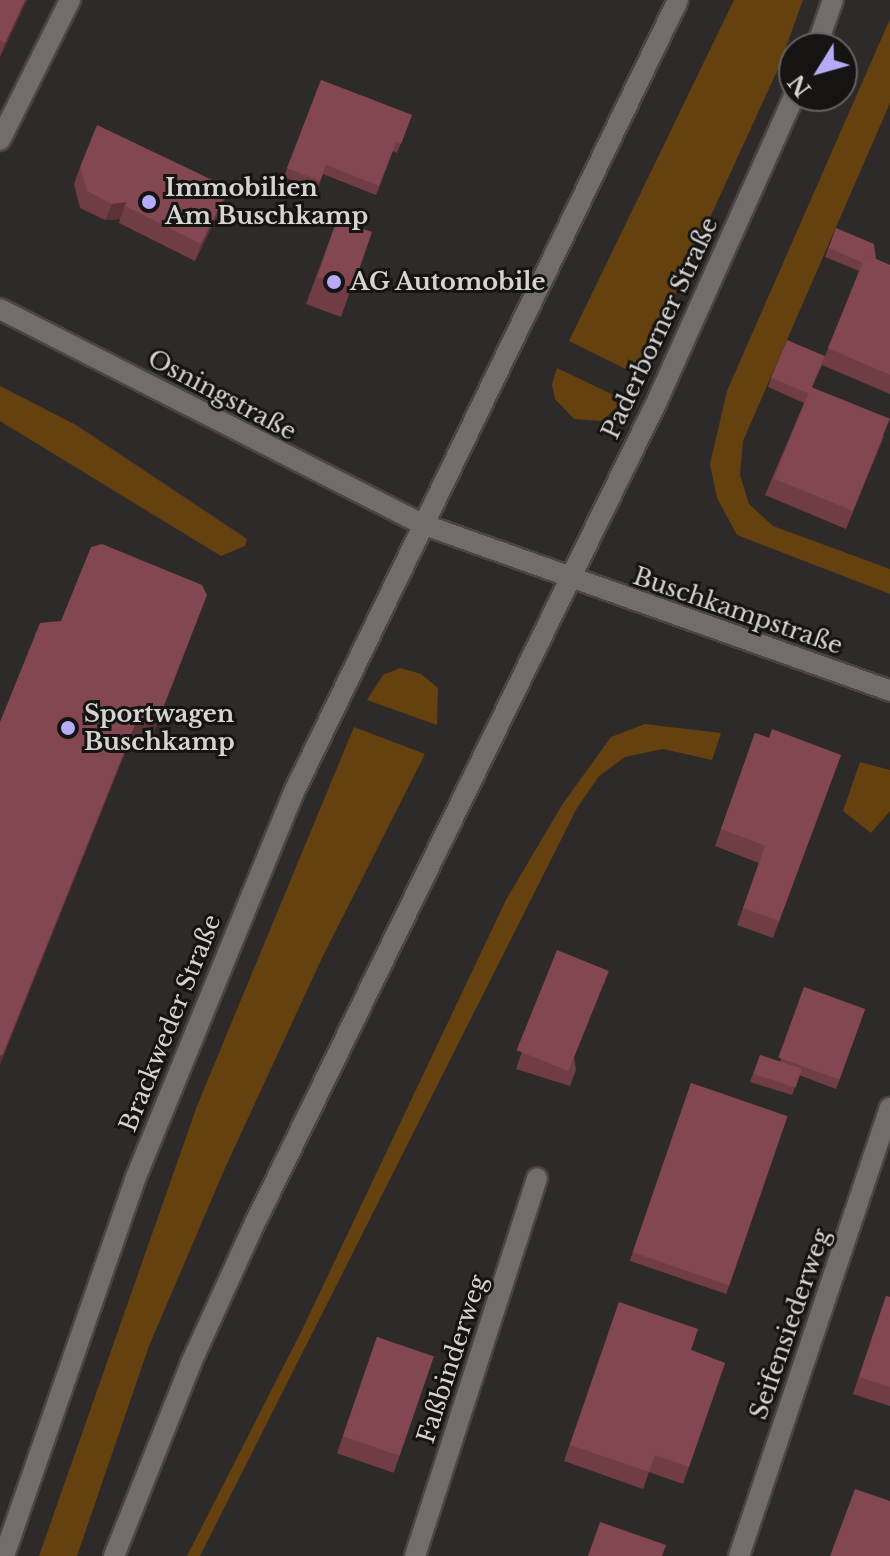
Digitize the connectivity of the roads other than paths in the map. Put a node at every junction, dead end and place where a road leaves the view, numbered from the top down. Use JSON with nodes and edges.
{"nodes":[{"id":1,"x":70,"y":0,"type":"edge"},
{"id":2,"x":678,"y":0,"type":"edge"},
{"id":3,"x":833,"y":0,"type":"edge"},
{"id":4,"x":822,"y":32,"type":"edge"},
{"id":5,"x":787,"y":112,"type":"edge"},
{"id":6,"x":0,"y":140,"type":"edge"},
{"id":7,"x":0,"y":309,"type":"edge"},
{"id":8,"x":422,"y":524,"type":"junction"},
{"id":9,"x":568,"y":580,"type":"junction"},
{"id":10,"x":890,"y":691,"type":"edge"},
{"id":11,"x":890,"y":1108,"type":"edge"},
{"id":12,"x":537,"y":1178,"type":"dead end"},
{"id":13,"x":4,"y":1556,"type":"edge"},
{"id":14,"x":114,"y":1556,"type":"edge"},
{"id":15,"x":415,"y":1556,"type":"edge"},
{"id":16,"x":739,"y":1556,"type":"edge"}],
"edges":[{"from":1,"to":6,"type":"main road"},
{"from":2,"to":8,"type":"main road"},
{"from":3,"to":4,"type":"main road"},
{"from":5,"to":9,"type":"main road","name":"Paderborner Straße"},
{"from":7,"to":8,"type":"main road","name":"Osningstraße"},
{"from":8,"to":9,"type":"main road","name":"Osningstraße"},
{"from":8,"to":13,"type":"main road","name":"Brackweder Straße"},
{"from":9,"to":10,"type":"main road","name":"Buschkampstraße"},
{"from":9,"to":14,"type":"main road"},
{"from":11,"to":16,"type":"main road","name":"Seifensiederweg"},
{"from":12,"to":15,"type":"main road","name":"Faßbinderweg"}]}
